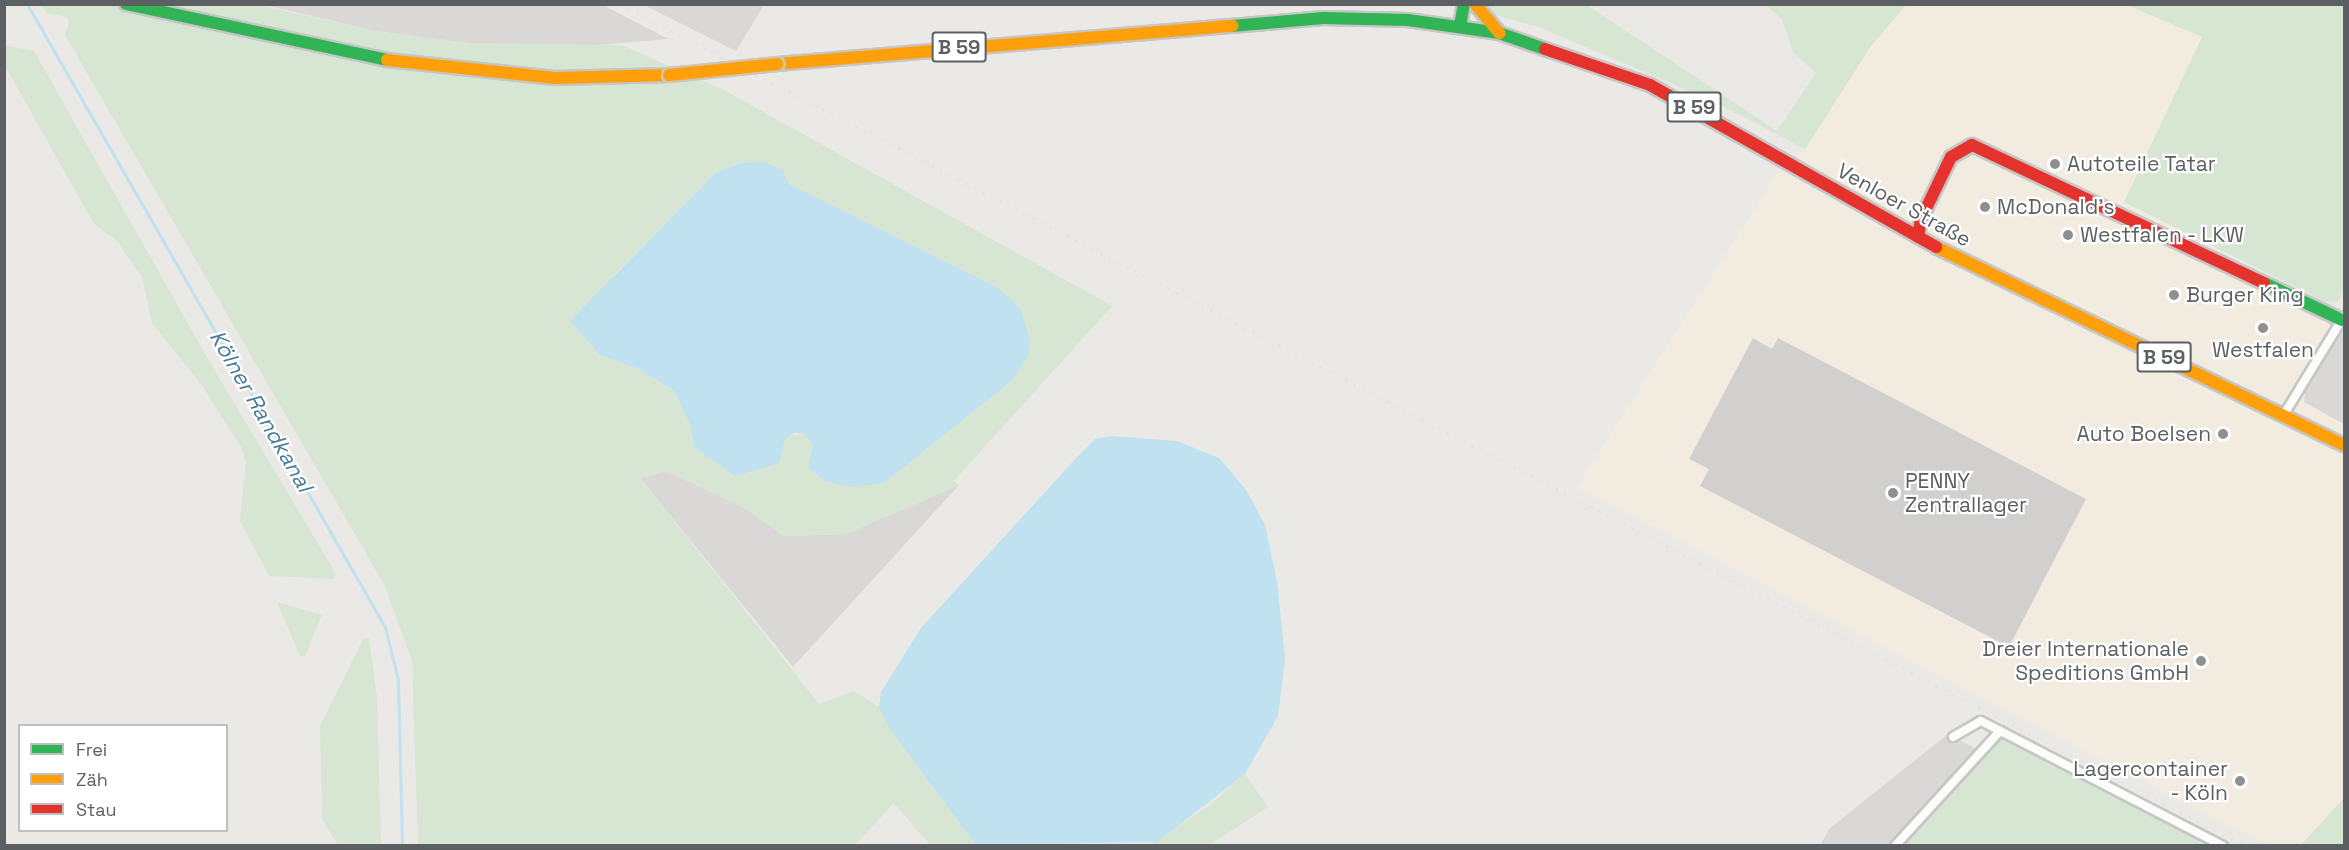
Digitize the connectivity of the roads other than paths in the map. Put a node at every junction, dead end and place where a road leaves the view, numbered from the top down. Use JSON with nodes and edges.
{"nodes":[{"id":1,"x":126,"y":4,"type":"edge"},
{"id":2,"x":1464,"y":4,"type":"edge"},
{"id":3,"x":1475,"y":4,"type":"edge"},
{"id":4,"x":1460,"y":26,"type":"junction"},
{"id":5,"x":1499,"y":33,"type":"junction"},
{"id":6,"x":1918,"y":237,"type":"junction"},
{"id":7,"x":2343,"y":318,"type":"edge"},
{"id":8,"x":2283,"y":416,"type":"junction"},
{"id":9,"x":2344,"y":445,"type":"edge"},
{"id":10,"x":2000,"y":731,"type":"junction"},
{"id":11,"x":1953,"y":737,"type":"dead end"},
{"id":12,"x":1896,"y":846,"type":"edge"},
{"id":13,"x":2223,"y":846,"type":"edge"}],
"edges":[{"from":1,"to":4,"type":"main road","number":"B 59","bridge":true},
{"from":2,"to":4,"type":"main road"},
{"from":3,"to":5,"type":"main road"},
{"from":4,"to":5,"type":"main road","name":"Venloer Straße","number":"B 59"},
{"from":5,"to":6,"type":"main road","name":"Venloer Straße","number":"B 59"},
{"from":6,"to":7,"type":"main road"},
{"from":6,"to":8,"type":"main road","name":"Venloer Straße","number":"B 59"},
{"from":7,"to":8,"type":"street"},
{"from":8,"to":9,"type":"main road","name":"Venloer Straße","number":"B 59"},
{"from":10,"to":11,"type":"street"},
{"from":10,"to":12,"type":"street"},
{"from":10,"to":13,"type":"street"}]}
